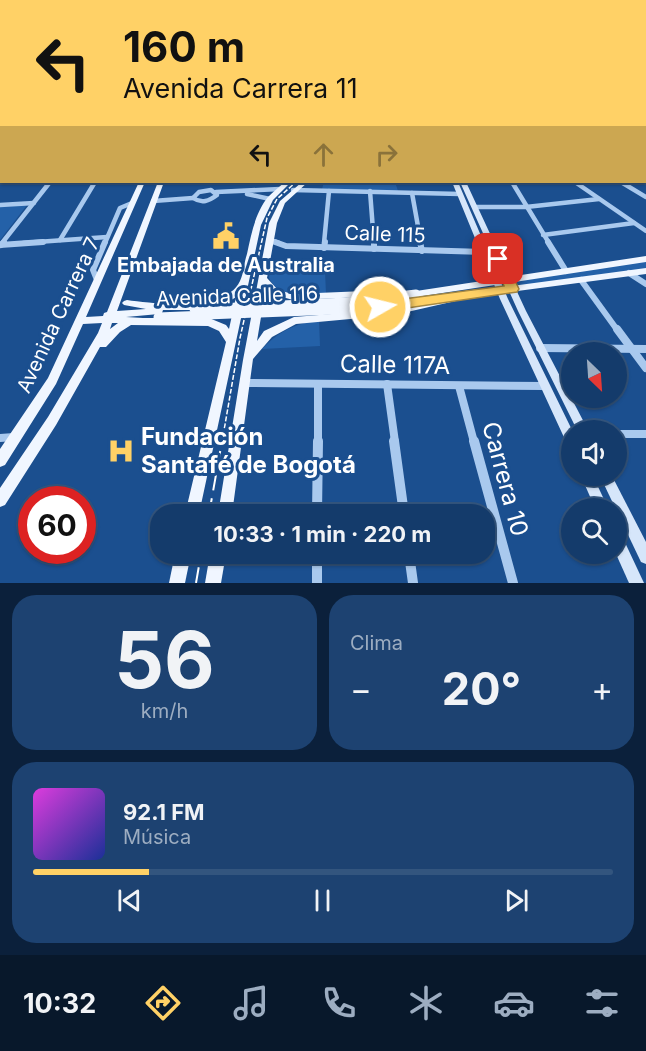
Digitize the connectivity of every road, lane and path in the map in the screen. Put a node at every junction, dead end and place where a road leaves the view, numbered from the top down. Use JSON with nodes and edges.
{"nodes":[{"id":1,"x":49,"y":183,"type":"edge"},
{"id":2,"x":94,"y":183,"type":"edge"},
{"id":3,"x":142,"y":183,"type":"edge"},
{"id":4,"x":161,"y":183,"type":"edge"},
{"id":5,"x":287,"y":183,"type":"edge"},
{"id":6,"x":304,"y":183,"type":"edge"},
{"id":7,"x":455,"y":183,"type":"edge"},
{"id":8,"x":463,"y":183,"type":"edge"},
{"id":9,"x":513,"y":183,"type":"edge"},
{"id":10,"x":576,"y":183,"type":"edge"},
{"id":11,"x":623,"y":183,"type":"edge"},
{"id":12,"x":280,"y":189,"type":"junction"},
{"id":13,"x":293,"y":190,"type":"junction"},
{"id":14,"x":328,"y":190,"type":"junction"},
{"id":15,"x":370,"y":192,"type":"junction"},
{"id":16,"x":412,"y":193,"type":"junction"},
{"id":17,"x":216,"y":194,"type":"junction"},
{"id":18,"x":460,"y":194,"type":"junction"},
{"id":19,"x":194,"y":196,"type":"junction"},
{"id":20,"x":646,"y":197,"type":"edge"},
{"id":21,"x":154,"y":199,"type":"junction"},
{"id":22,"x":270,"y":199,"type":"junction"},
{"id":23,"x":599,"y":199,"type":"junction"},
{"id":24,"x":34,"y":203,"type":"junction"},
{"id":25,"x":132,"y":203,"type":"junction"},
{"id":26,"x":0,"y":205,"type":"edge"},
{"id":27,"x":475,"y":207,"type":"junction"},
{"id":28,"x":526,"y":207,"type":"junction"},
{"id":29,"x":634,"y":223,"type":"junction"},
{"id":30,"x":646,"y":231,"type":"edge"},
{"id":31,"x":543,"y":235,"type":"junction"},
{"id":32,"x":107,"y":237,"type":"junction"},
{"id":33,"x":60,"y":240,"type":"junction"},
{"id":34,"x":270,"y":240,"type":"junction"},
{"id":35,"x":0,"y":245,"type":"edge"},
{"id":36,"x":286,"y":246,"type":"junction"},
{"id":37,"x":324,"y":248,"type":"junction"},
{"id":38,"x":374,"y":249,"type":"junction"},
{"id":39,"x":422,"y":250,"type":"junction"},
{"id":40,"x":268,"y":252,"type":"junction"},
{"id":41,"x":484,"y":252,"type":"junction"},
{"id":42,"x":646,"y":259,"type":"edge"},
{"id":43,"x":646,"y":270,"type":"edge"},
{"id":44,"x":566,"y":271,"type":"junction"},
{"id":45,"x":629,"y":273,"type":"junction"},
{"id":46,"x":263,"y":279,"type":"junction"},
{"id":47,"x":97,"y":280,"type":"junction"},
{"id":48,"x":581,"y":280,"type":"junction"},
{"id":49,"x":244,"y":281,"type":"junction"},
{"id":50,"x":646,"y":284,"type":"edge"},
{"id":51,"x":510,"y":285,"type":"junction"},
{"id":52,"x":499,"y":286,"type":"junction"},
{"id":53,"x":469,"y":291,"type":"junction"},
{"id":54,"x":118,"y":294,"type":"junction"},
{"id":55,"x":127,"y":303,"type":"junction"},
{"id":56,"x":110,"y":317,"type":"junction"},
{"id":57,"x":142,"y":318,"type":"junction"},
{"id":58,"x":80,"y":319,"type":"junction"},
{"id":59,"x":130,"y":321,"type":"junction"},
{"id":60,"x":230,"y":341,"type":"junction"},
{"id":61,"x":540,"y":348,"type":"junction"},
{"id":62,"x":646,"y":349,"type":"edge"},
{"id":63,"x":632,"y":350,"type":"junction"},
{"id":64,"x":248,"y":360,"type":"junction"},
{"id":65,"x":87,"y":362,"type":"junction"},
{"id":66,"x":646,"y":368,"type":"edge"},
{"id":67,"x":244,"y":383,"type":"junction"},
{"id":68,"x":318,"y":384,"type":"junction"},
{"id":69,"x":387,"y":384,"type":"junction"},
{"id":70,"x":459,"y":386,"type":"junction"},
{"id":71,"x":545,"y":386,"type":"junction"},
{"id":72,"x":561,"y":420,"type":"edge"},
{"id":73,"x":578,"y":420,"type":"edge"},
{"id":74,"x":627,"y":434,"type":"edge"},
{"id":75,"x":646,"y":434,"type":"edge"},
{"id":76,"x":15,"y":437,"type":"junction"},
{"id":77,"x":0,"y":438,"type":"edge"},
{"id":78,"x":0,"y":460,"type":"edge"},
{"id":79,"x":611,"y":486,"type":"edge"},
{"id":80,"x":0,"y":500,"type":"edge"},
{"id":81,"x":194,"y":504,"type":"edge"},
{"id":82,"x":226,"y":504,"type":"edge"},
{"id":83,"x":317,"y":504,"type":"edge"},
{"id":84,"x":403,"y":504,"type":"edge"},
{"id":85,"x":646,"y":557,"type":"edge"},
{"id":86,"x":627,"y":562,"type":"edge"},
{"id":87,"x":181,"y":564,"type":"edge"},
{"id":88,"x":216,"y":564,"type":"edge"},
{"id":89,"x":317,"y":564,"type":"edge"},
{"id":90,"x":410,"y":564,"type":"edge"},
{"id":91,"x":177,"y":583,"type":"edge"},
{"id":92,"x":213,"y":583,"type":"edge"},
{"id":93,"x":317,"y":583,"type":"edge"},
{"id":94,"x":413,"y":583,"type":"edge"},
{"id":95,"x":513,"y":583,"type":"edge"},
{"id":96,"x":637,"y":583,"type":"edge"}],
"edges":[{"from":1,"to":24,"type":"street"},
{"from":2,"to":33,"type":"street"},
{"from":3,"to":25,"type":"main road","name":"Avenida Carrera 7"},
{"from":4,"to":21,"type":"main road","name":"Avenida Carrera 7"},
{"from":5,"to":12,"type":"main road"},
{"from":6,"to":13,"type":"main road"},
{"from":7,"to":18,"type":"main road"},
{"from":8,"to":27,"type":"main road"},
{"from":9,"to":28,"type":"street"},
{"from":10,"to":23,"type":"street"},
{"from":11,"to":20,"type":"street"},
{"from":12,"to":17,"type":"street"},
{"from":12,"to":22,"type":"main road"},
{"from":13,"to":14,"type":"street"},
{"from":13,"to":34,"type":"main road"},
{"from":14,"to":15,"type":"street"},
{"from":14,"to":37,"type":"street"},
{"from":15,"to":16,"type":"street"},
{"from":15,"to":38,"type":"street"},
{"from":16,"to":18,"type":"street"},
{"from":16,"to":39,"type":"street"},
{"from":17,"to":19,"type":"street"},
{"from":17,"to":19,"type":"street"},
{"from":17,"to":22,"type":"street"},
{"from":18,"to":41,"type":"main road"},
{"from":19,"to":21,"type":"street"},
{"from":21,"to":54,"type":"main road","name":"Avenida Carrera 7"},
{"from":22,"to":49,"type":"main road"},
{"from":23,"to":28,"type":"street"},
{"from":23,"to":29,"type":"street"},
{"from":24,"to":26,"type":"street"},
{"from":24,"to":35,"type":"street"},
{"from":25,"to":32,"type":"street"},
{"from":25,"to":47,"type":"main road","name":"Avenida Carrera 7"},
{"from":27,"to":28,"type":"street"},
{"from":27,"to":51,"type":"main road"},
{"from":28,"to":31,"type":"street"},
{"from":29,"to":30,"type":"street"},
{"from":29,"to":31,"type":"street"},
{"from":31,"to":44,"type":"street"},
{"from":32,"to":33,"type":"street"},
{"from":32,"to":47,"type":"street"},
{"from":33,"to":35,"type":"street"},
{"from":34,"to":36,"type":"street","name":"Calle 115"},
{"from":34,"to":40,"type":"main road"},
{"from":36,"to":37,"type":"street","name":"Calle 115"},
{"from":36,"to":40,"type":"street","name":"Calle 115"},
{"from":37,"to":38,"type":"street","name":"Calle 115"},
{"from":38,"to":39,"type":"street","name":"Calle 115"},
{"from":39,"to":41,"type":"street","name":"Calle 115"},
{"from":40,"to":46,"type":"main road"},
{"from":41,"to":52,"type":"main road"},
{"from":42,"to":44,"type":"main road","name":"Avenida Calle 116"},
{"from":43,"to":45,"type":"main road","name":"Avenida Calle 116"},
{"from":44,"to":51,"type":"main road","name":"Avenida Calle 116"},
{"from":45,"to":48,"type":"main road","name":"Avenida Calle 116"},
{"from":45,"to":50,"type":"street"},
{"from":46,"to":53,"type":"main road"},
{"from":46,"to":64,"type":"main road"},
{"from":47,"to":58,"type":"main road","name":"Avenida Carrera 7"},
{"from":48,"to":51,"type":"main road","name":"Avenida Calle 116"},
{"from":48,"to":63,"type":"street"},
{"from":49,"to":55,"type":"main road"},
{"from":49,"to":60,"type":"main road"},
{"from":51,"to":52,"type":"main road","name":"Avenida Calle 116"},
{"from":51,"to":61,"type":"main road"},
{"from":52,"to":53,"type":"main road","name":"Avenida Calle 116"},
{"from":52,"to":71,"type":"main road"},
{"from":53,"to":57,"type":"main road","name":"Avenida Calle 116","bridge":true},
{"from":53,"to":64,"type":"main road"},
{"from":54,"to":55,"type":"main road"},
{"from":54,"to":56,"type":"main road","name":"Avenida Carrera 7"},
{"from":55,"to":57,"type":"main road"},
{"from":56,"to":57,"type":"main road","name":"Avenida Calle 116"},
{"from":56,"to":58,"type":"main road","name":"Avenida Calle 116"},
{"from":56,"to":59,"type":"main road"},
{"from":56,"to":65,"type":"main road","name":"Avenida Carrera 7"},
{"from":57,"to":59,"type":"main road"},
{"from":57,"to":60,"type":"main road"},
{"from":57,"to":65,"type":"main road"},
{"from":58,"to":76,"type":"main road","name":"Avenida Carrera 7"},
{"from":59,"to":65,"type":"main road"},
{"from":60,"to":81,"type":"main road"},
{"from":61,"to":63,"type":"street"},
{"from":61,"to":73,"type":"main road"},
{"from":62,"to":63,"type":"street"},
{"from":63,"to":66,"type":"street"},
{"from":64,"to":67,"type":"main road"},
{"from":65,"to":80,"type":"main road","name":"Avenida Carrera 7"},
{"from":67,"to":68,"type":"street","name":"Calle 117A"},
{"from":67,"to":82,"type":"main road"},
{"from":68,"to":69,"type":"street","name":"Calle 117A"},
{"from":68,"to":83,"type":"street"},
{"from":69,"to":70,"type":"street","name":"Calle 117A"},
{"from":69,"to":84,"type":"street"},
{"from":70,"to":71,"type":"street","name":"Calle 117A"},
{"from":70,"to":95,"type":"street","name":"Carrera 10"},
{"from":71,"to":72,"type":"main road"},
{"from":74,"to":75,"type":"street"},
{"from":76,"to":77,"type":"street"},
{"from":76,"to":78,"type":"main road","name":"Avenida Carrera 7"},
{"from":79,"to":85,"type":"main road"},
{"from":86,"to":96,"type":"main road"},
{"from":87,"to":91,"type":"main road"},
{"from":88,"to":92,"type":"main road"},
{"from":89,"to":93,"type":"street"},
{"from":90,"to":94,"type":"street"}]}
